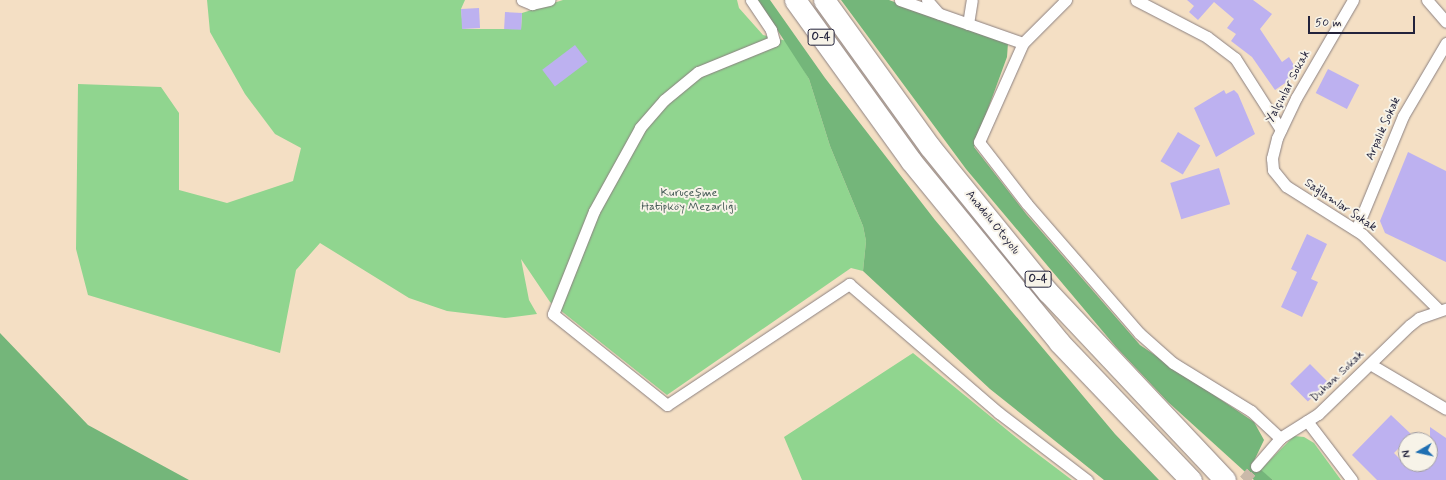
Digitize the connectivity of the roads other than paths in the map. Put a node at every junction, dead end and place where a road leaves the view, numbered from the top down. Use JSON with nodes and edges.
{"nodes":[{"id":1,"x":522,"y":0,"type":"edge"},
{"id":2,"x":550,"y":0,"type":"edge"},
{"id":3,"x":751,"y":0,"type":"edge"},
{"id":4,"x":795,"y":0,"type":"edge"},
{"id":5,"x":824,"y":0,"type":"edge"},
{"id":6,"x":900,"y":0,"type":"edge"},
{"id":7,"x":927,"y":0,"type":"edge"},
{"id":8,"x":972,"y":0,"type":"edge"},
{"id":9,"x":1066,"y":0,"type":"edge"},
{"id":10,"x":1136,"y":0,"type":"edge"},
{"id":11,"x":1353,"y":0,"type":"edge"},
{"id":12,"x":1426,"y":0,"type":"edge"},
{"id":13,"x":939,"y":14,"type":"junction"},
{"id":14,"x":1446,"y":22,"type":"edge"},
{"id":15,"x":968,"y":24,"type":"junction"},
{"id":16,"x":1446,"y":42,"type":"edge"},
{"id":17,"x":1022,"y":43,"type":"junction"},
{"id":18,"x":1281,"y":130,"type":"junction"},
{"id":19,"x":1273,"y":170,"type":"joint"},
{"id":20,"x":1356,"y":230,"type":"junction"},
{"id":21,"x":1443,"y":310,"type":"edge"},
{"id":22,"x":1370,"y":364,"type":"junction"},
{"id":23,"x":1446,"y":409,"type":"edge"},
{"id":24,"x":1307,"y":421,"type":"junction"},
{"id":25,"x":1280,"y":438,"type":"junction"},
{"id":26,"x":1256,"y":466,"type":"tunnel mouth"},
{"id":27,"x":1088,"y":480,"type":"edge"},
{"id":28,"x":1191,"y":480,"type":"edge"},
{"id":29,"x":1225,"y":480,"type":"edge"},
{"id":30,"x":1352,"y":480,"type":"edge"}],
"edges":[{"from":1,"to":2,"type":"street"},
{"from":3,"to":27,"type":"street"},
{"from":4,"to":28,"type":"highway","name":"Anadolu Otoyolu","number":"O-4"},
{"from":5,"to":29,"type":"highway","name":"Anadolu Otoyolu","number":"O-4"},
{"from":6,"to":13,"type":"street"},
{"from":7,"to":13,"type":"street"},
{"from":8,"to":15,"type":"street"},
{"from":9,"to":17,"type":"street"},
{"from":10,"to":18,"type":"street"},
{"from":11,"to":18,"type":"street","name":"Yalçınlar Sokak"},
{"from":12,"to":14,"type":"street"},
{"from":13,"to":15,"type":"street"},
{"from":15,"to":17,"type":"street"},
{"from":16,"to":20,"type":"street","name":"Arpalık Sokak"},
{"from":17,"to":25,"type":"street"},
{"from":18,"to":19,"type":"street","name":"Yalçınlar Sokak"},
{"from":19,"to":20,"type":"street","name":"Sağlamlar Sokak"},
{"from":20,"to":21,"type":"street","name":"Sağlamlar Sokak"},
{"from":21,"to":22,"type":"street","name":"Duhan Sokak"},
{"from":22,"to":23,"type":"street"},
{"from":22,"to":24,"type":"street","name":"Duhan Sokak"},
{"from":24,"to":25,"type":"street","name":"Duhan Sokak"},
{"from":24,"to":30,"type":"street"},
{"from":25,"to":26,"type":"street","name":"Duhan Sokak"}]}
